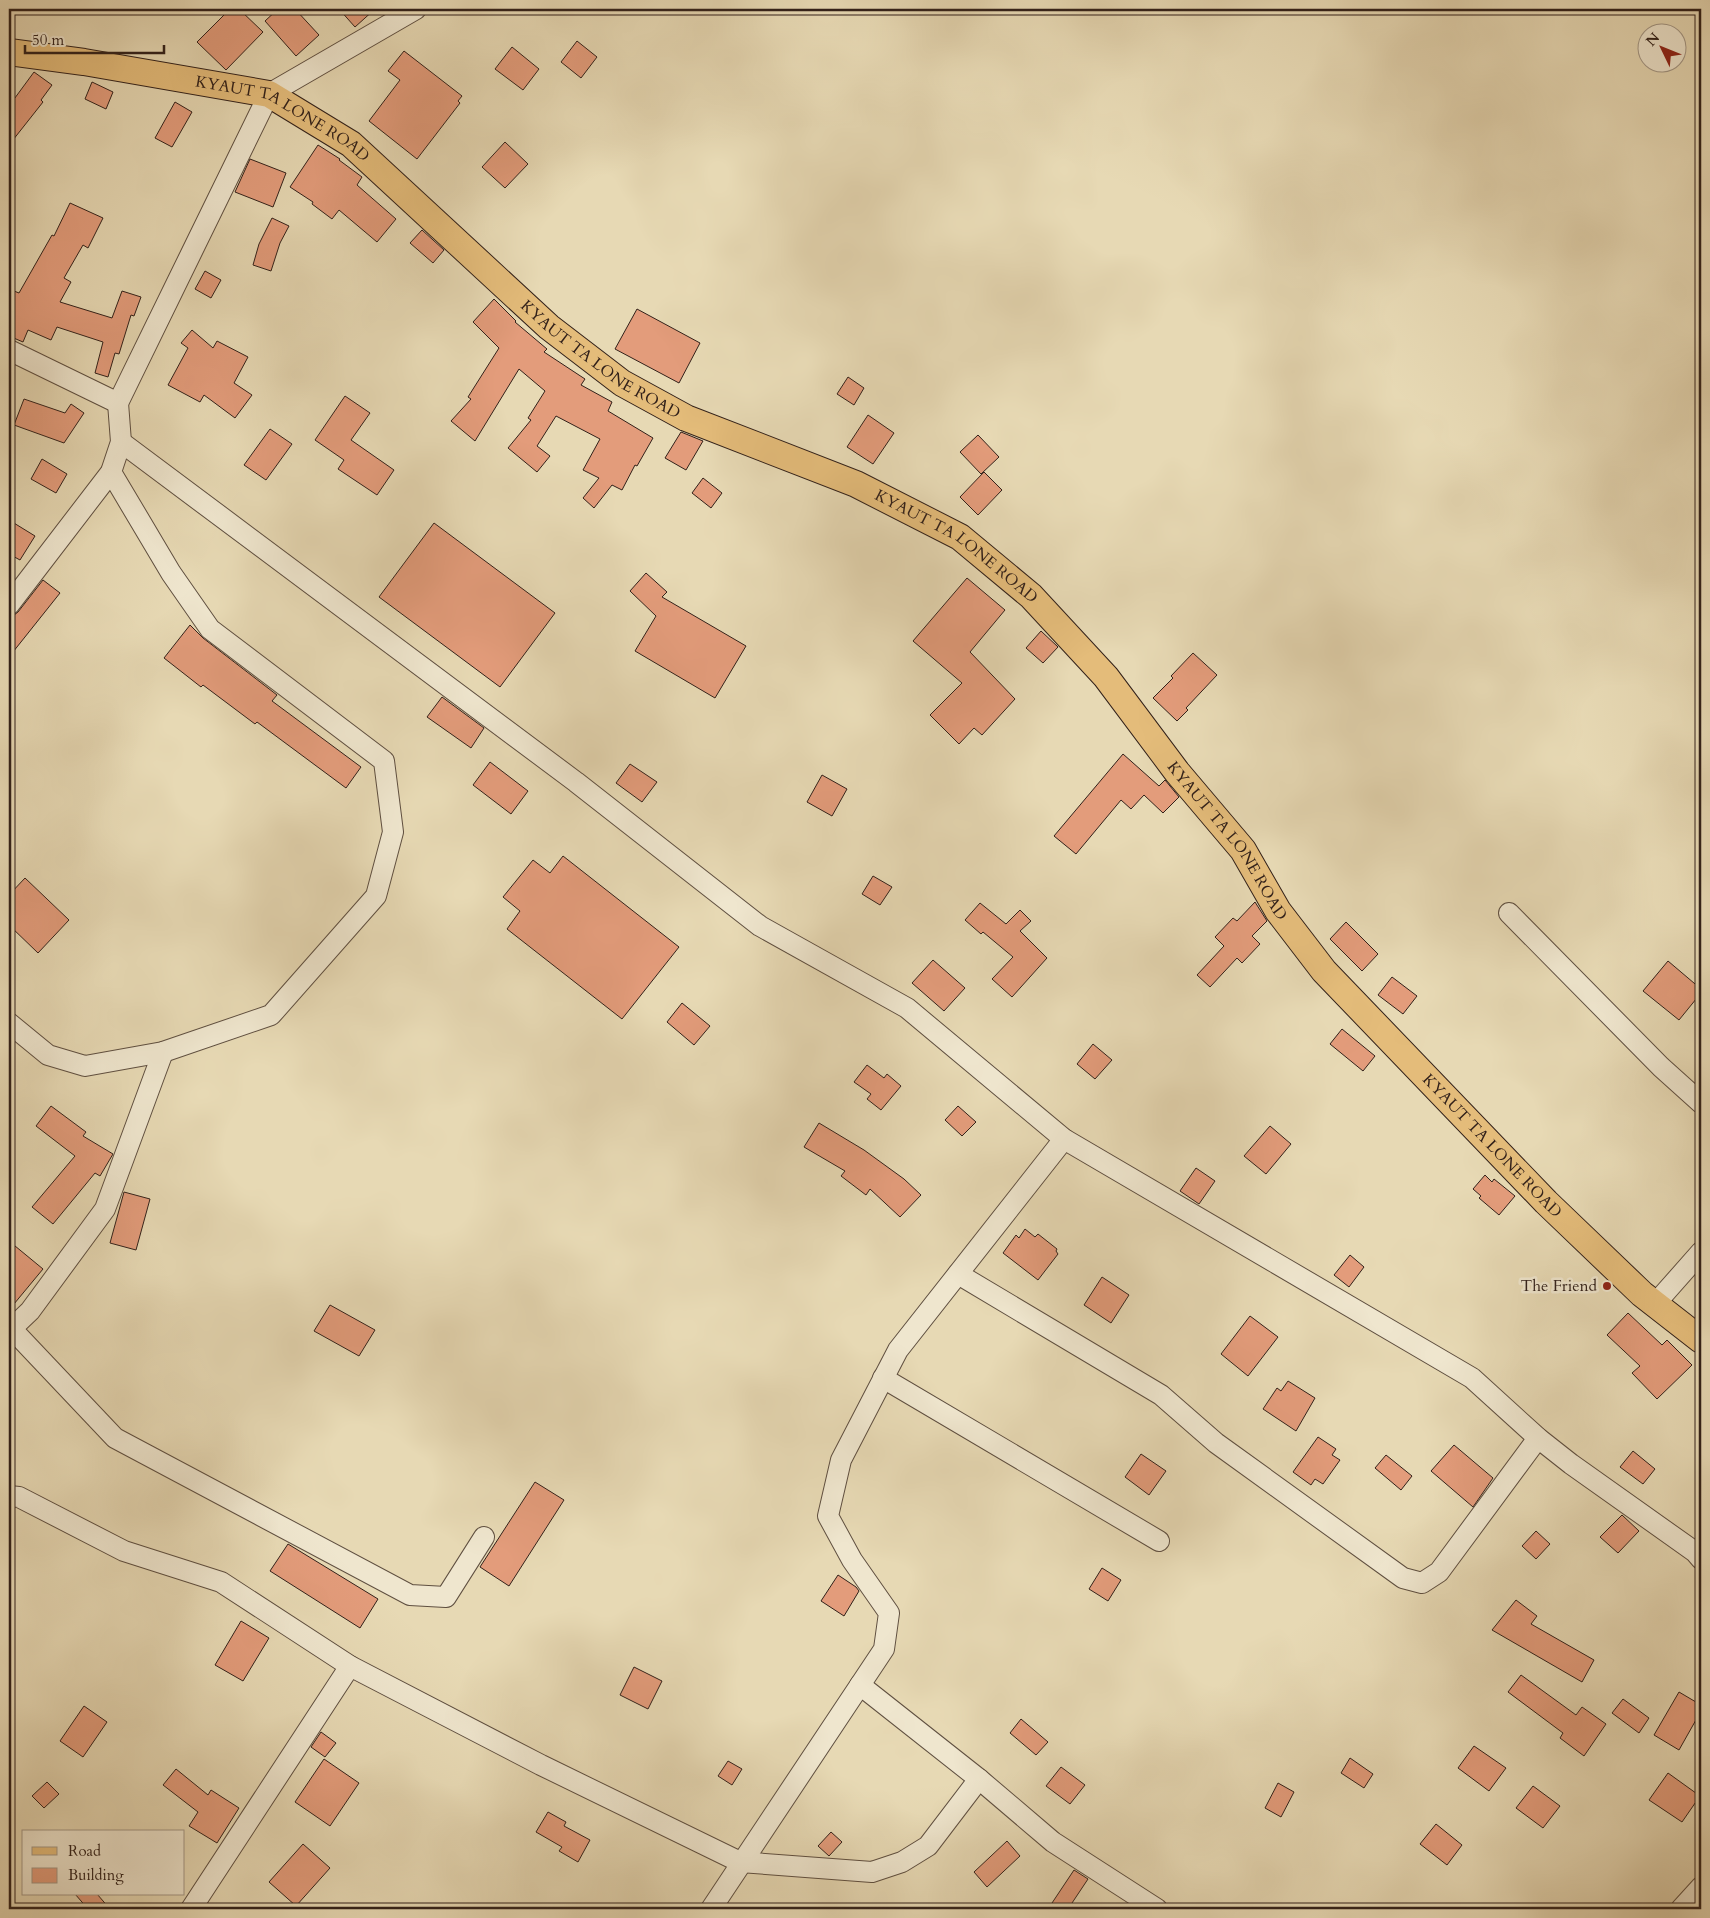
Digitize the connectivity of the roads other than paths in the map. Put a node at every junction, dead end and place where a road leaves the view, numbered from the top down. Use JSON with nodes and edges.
{"nodes":[{"id":1,"x":416,"y":9,"type":"edge"},
{"id":2,"x":9,"y":52,"type":"edge"},
{"id":3,"x":269,"y":94,"type":"junction"},
{"id":4,"x":9,"y":350,"type":"edge"},
{"id":5,"x":118,"y":403,"type":"junction"},
{"id":6,"x":121,"y":442,"type":"junction"},
{"id":7,"x":111,"y":472,"type":"junction"},
{"id":8,"x":9,"y":605,"type":"edge"},
{"id":9,"x":1509,"y":913,"type":"dead end"},
{"id":10,"x":9,"y":1024,"type":"edge"},
{"id":11,"x":163,"y":1052,"type":"junction"},
{"id":12,"x":1701,"y":1103,"type":"edge"},
{"id":13,"x":1064,"y":1139,"type":"junction"},
{"id":14,"x":1701,"y":1252,"type":"edge"},
{"id":15,"x":958,"y":1274,"type":"junction"},
{"id":16,"x":1655,"y":1304,"type":"junction"},
{"id":17,"x":10,"y":1329,"type":"edge"},
{"id":18,"x":1701,"y":1340,"type":"edge"},
{"id":19,"x":883,"y":1378,"type":"junction"},
{"id":20,"x":1538,"y":1438,"type":"junction"},
{"id":21,"x":9,"y":1496,"type":"edge"},
{"id":22,"x":484,"y":1536,"type":"dead end"},
{"id":23,"x":1159,"y":1541,"type":"dead end"},
{"id":24,"x":1701,"y":1559,"type":"edge"},
{"id":25,"x":350,"y":1666,"type":"junction"},
{"id":26,"x":860,"y":1685,"type":"junction"},
{"id":27,"x":979,"y":1779,"type":"junction"},
{"id":28,"x":740,"y":1862,"type":"junction"},
{"id":29,"x":1701,"y":1887,"type":"edge"},
{"id":30,"x":191,"y":1909,"type":"edge"},
{"id":31,"x":710,"y":1909,"type":"edge"},
{"id":32,"x":1158,"y":1909,"type":"edge"},
{"id":33,"x":1681,"y":1909,"type":"edge"}],
"edges":[{"from":1,"to":3,"type":"street"},
{"from":2,"to":3,"type":"main road","name":"KYAUT TA LONE ROAD"},
{"from":3,"to":5,"type":"street"},
{"from":3,"to":16,"type":"main road","name":"KYAUT TA LONE ROAD"},
{"from":4,"to":5,"type":"street"},
{"from":5,"to":6,"type":"street"},
{"from":6,"to":7,"type":"street"},
{"from":6,"to":13,"type":"street"},
{"from":7,"to":8,"type":"street"},
{"from":7,"to":11,"type":"street"},
{"from":9,"to":12,"type":"street"},
{"from":10,"to":11,"type":"street"},
{"from":11,"to":17,"type":"street"},
{"from":13,"to":15,"type":"street"},
{"from":13,"to":20,"type":"street"},
{"from":14,"to":16,"type":"street"},
{"from":15,"to":19,"type":"street"},
{"from":15,"to":20,"type":"street"},
{"from":16,"to":18,"type":"main road","name":"KYAUT TA LONE ROAD"},
{"from":17,"to":22,"type":"street"},
{"from":19,"to":23,"type":"street"},
{"from":19,"to":26,"type":"street"},
{"from":20,"to":24,"type":"street"},
{"from":21,"to":25,"type":"street"},
{"from":25,"to":28,"type":"street"},
{"from":25,"to":30,"type":"street"},
{"from":26,"to":27,"type":"street"},
{"from":26,"to":28,"type":"street"},
{"from":27,"to":28,"type":"street"},
{"from":27,"to":32,"type":"street"},
{"from":28,"to":31,"type":"street"},
{"from":29,"to":33,"type":"street"}]}
